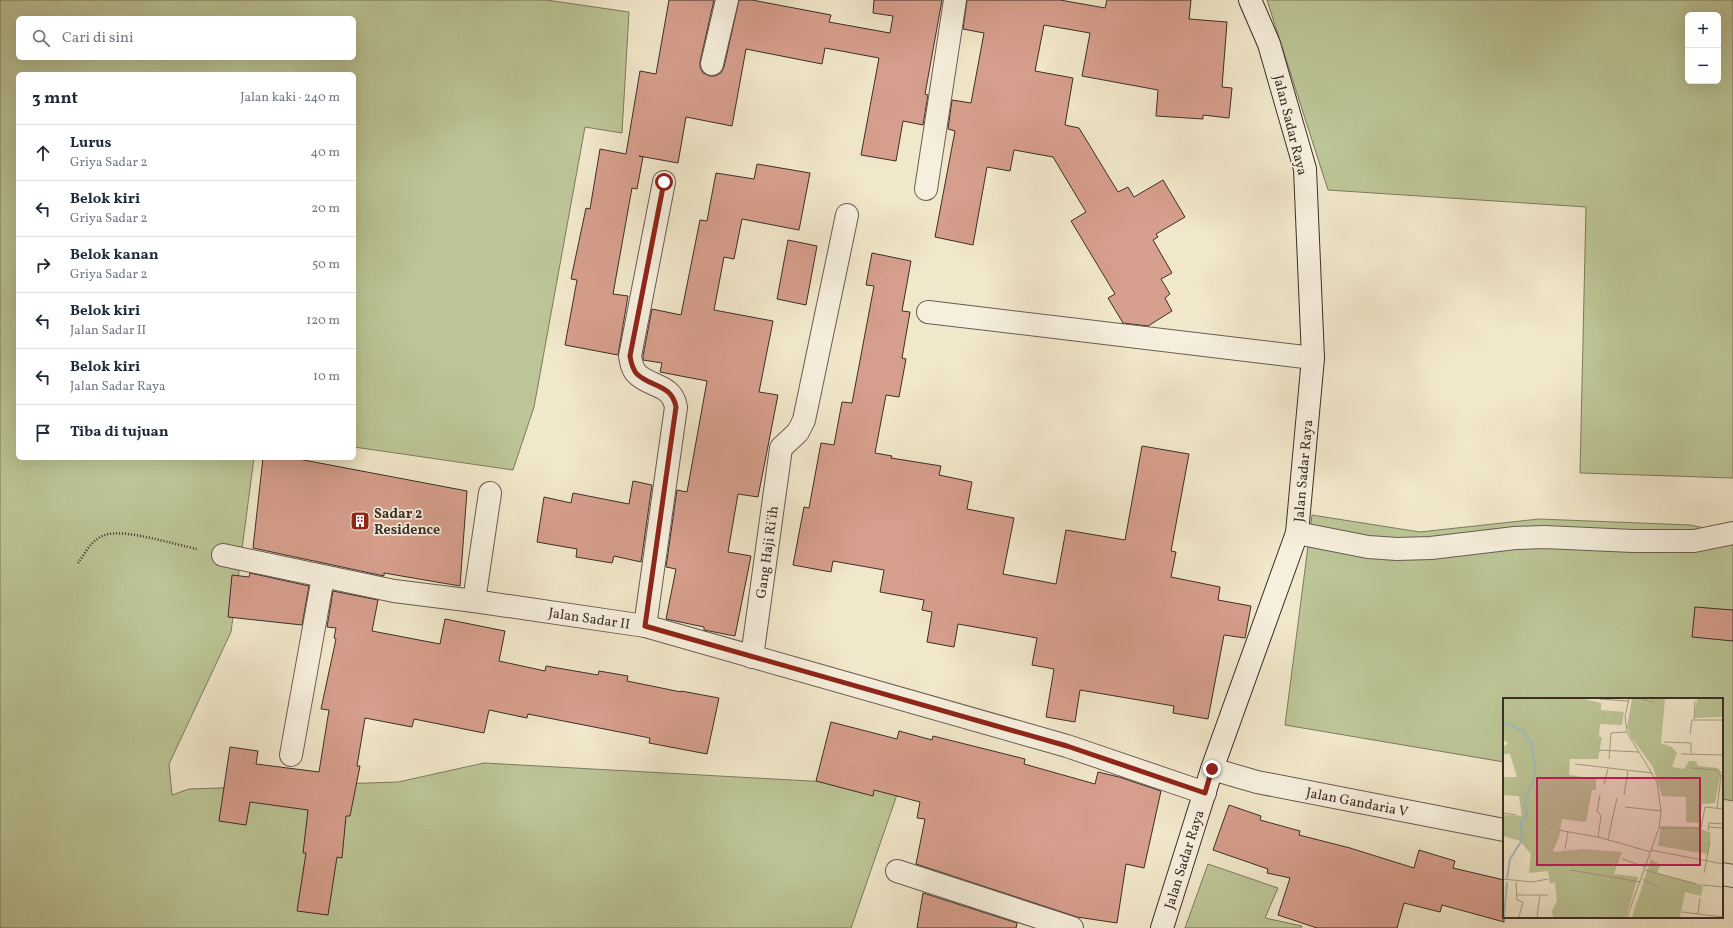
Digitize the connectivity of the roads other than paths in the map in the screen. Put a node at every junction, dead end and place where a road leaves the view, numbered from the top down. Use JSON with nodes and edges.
{"nodes":[{"id":1,"x":727,"y":0,"type":"edge"},
{"id":2,"x":954,"y":0,"type":"edge"},
{"id":3,"x":1250,"y":0,"type":"edge"},
{"id":4,"x":712,"y":64,"type":"dead end"},
{"id":5,"x":664,"y":182,"type":"dead end"},
{"id":6,"x":926,"y":189,"type":"dead end"},
{"id":7,"x":847,"y":215,"type":"dead end"},
{"id":8,"x":928,"y":312,"type":"dead end"},
{"id":9,"x":1313,"y":358,"type":"junction"},
{"id":10,"x":490,"y":493,"type":"dead end"},
{"id":11,"x":1297,"y":533,"type":"junction"},
{"id":12,"x":1733,"y":533,"type":"edge"},
{"id":13,"x":223,"y":555,"type":"road end"},
{"id":14,"x":323,"y":577,"type":"junction"},
{"id":15,"x":474,"y":601,"type":"junction"},
{"id":16,"x":645,"y":626,"type":"junction"},
{"id":17,"x":752,"y":657,"type":"junction"},
{"id":18,"x":291,"y":755,"type":"dead end"},
{"id":19,"x":1212,"y":769,"type":"junction"},
{"id":20,"x":1205,"y":793,"type":"junction"},
{"id":21,"x":1503,"y":830,"type":"edge"},
{"id":22,"x":897,"y":871,"type":"dead end"},
{"id":23,"x":1723,"y":874,"type":"edge"},
{"id":24,"x":1733,"y":876,"type":"edge"},
{"id":25,"x":1072,"y":928,"type":"edge"},
{"id":26,"x":1162,"y":928,"type":"edge"}],
"edges":[{"from":1,"to":4,"type":"street"},
{"from":2,"to":6,"type":"street"},
{"from":3,"to":9,"type":"street","name":"Jalan Sadar Raya"},
{"from":5,"to":16,"type":"street"},
{"from":7,"to":17,"type":"street","name":"Gang Haji Ri'ih"},
{"from":8,"to":9,"type":"street"},
{"from":9,"to":11,"type":"street","name":"Jalan Sadar Raya"},
{"from":10,"to":15,"type":"street"},
{"from":11,"to":12,"type":"street"},
{"from":11,"to":19,"type":"street","name":"Jalan Sadar Raya"},
{"from":13,"to":14,"type":"street","name":"Jalan Sadar II"},
{"from":14,"to":15,"type":"street","name":"Jalan Sadar II"},
{"from":14,"to":18,"type":"street"},
{"from":15,"to":16,"type":"street","name":"Jalan Sadar II"},
{"from":16,"to":17,"type":"street","name":"Jalan Sadar II"},
{"from":17,"to":20,"type":"street","name":"Jalan Sadar II"},
{"from":19,"to":20,"type":"street","name":"Jalan Sadar Raya"},
{"from":19,"to":21,"type":"street","name":"Jalan Gandaria V"},
{"from":20,"to":26,"type":"street","name":"Jalan Sadar Raya"},
{"from":22,"to":25,"type":"street"},
{"from":23,"to":24,"type":"street"}]}
